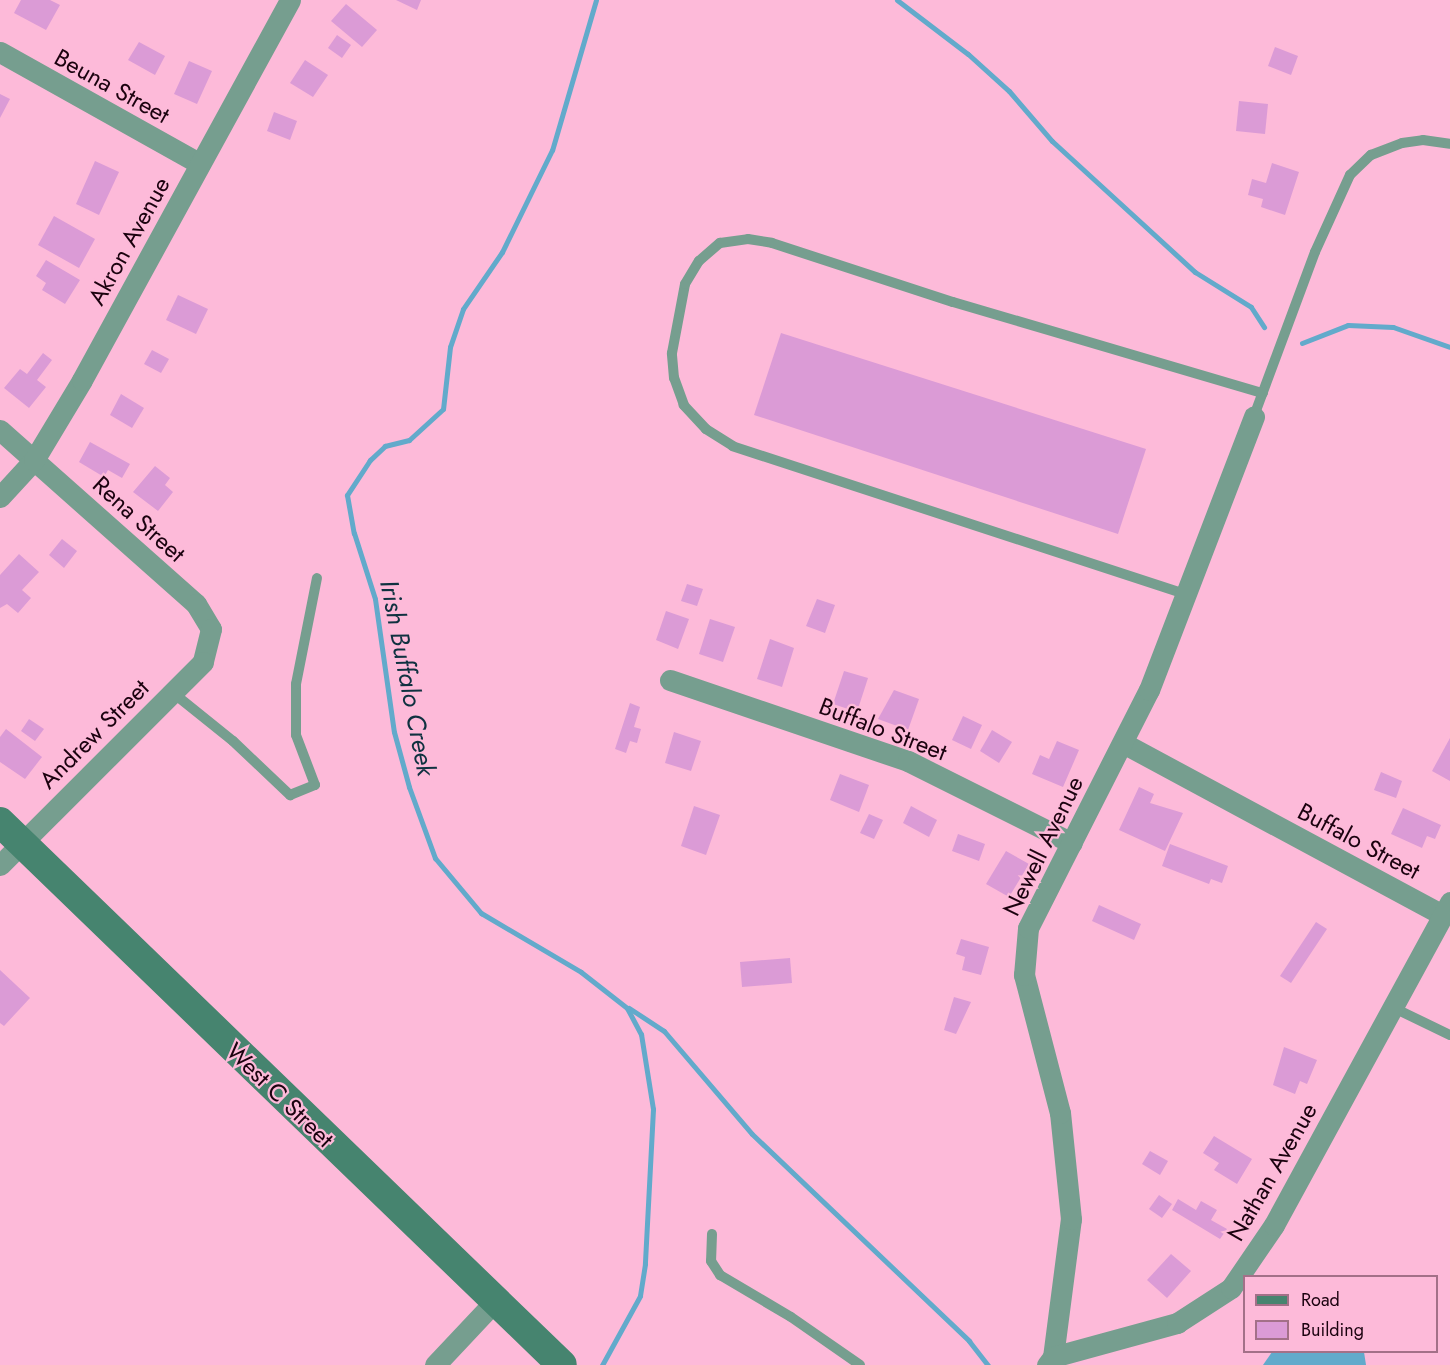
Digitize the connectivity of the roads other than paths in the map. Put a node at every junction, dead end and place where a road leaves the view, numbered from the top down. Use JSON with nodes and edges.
{"nodes":[{"id":1,"x":290,"y":0,"type":"edge"},
{"id":2,"x":0,"y":52,"type":"edge"},
{"id":3,"x":1450,"y":144,"type":"edge"},
{"id":4,"x":200,"y":164,"type":"junction"},
{"id":5,"x":1263,"y":393,"type":"junction"},
{"id":6,"x":1254,"y":416,"type":"joint"},
{"id":7,"x":0,"y":430,"type":"edge"},
{"id":8,"x":34,"y":460,"type":"junction"},
{"id":9,"x":0,"y":497,"type":"edge"},
{"id":10,"x":317,"y":578,"type":"dead end"},
{"id":11,"x":1188,"y":595,"type":"junction"},
{"id":12,"x":202,"y":662,"type":"joint"},
{"id":13,"x":670,"y":680,"type":"dead end"},
{"id":14,"x":172,"y":692,"type":"junction"},
{"id":15,"x":1123,"y":743,"type":"junction"},
{"id":16,"x":0,"y":822,"type":"edge"},
{"id":17,"x":22,"y":843,"type":"junction"},
{"id":18,"x":1072,"y":843,"type":"junction"},
{"id":19,"x":0,"y":865,"type":"edge"},
{"id":20,"x":1447,"y":909,"type":"edge"},
{"id":21,"x":1394,"y":1008,"type":"junction"},
{"id":22,"x":1450,"y":1035,"type":"edge"},
{"id":23,"x":712,"y":1234,"type":"dead end"},
{"id":24,"x":495,"y":1301,"type":"junction"},
{"id":25,"x":1050,"y":1361,"type":"edge"},
{"id":26,"x":435,"y":1365,"type":"edge"},
{"id":27,"x":561,"y":1365,"type":"edge"},
{"id":28,"x":860,"y":1365,"type":"edge"}],
"edges":[{"from":1,"to":4,"type":"street","name":"Akron Avenue"},
{"from":2,"to":4,"type":"street","name":"Beuna Street"},
{"from":3,"to":5,"type":"lane"},
{"from":4,"to":8,"type":"street","name":"Akron Avenue"},
{"from":5,"to":6,"type":"lane"},
{"from":5,"to":11,"type":"lane"},
{"from":6,"to":11,"type":"street","name":"Newell Avenue"},
{"from":7,"to":8,"type":"street","name":"Rena Street"},
{"from":8,"to":9,"type":"street","name":"Akron Avenue"},
{"from":8,"to":12,"type":"street","name":"Rena Street"},
{"from":10,"to":14,"type":"lane"},
{"from":11,"to":15,"type":"street","name":"Newell Avenue"},
{"from":12,"to":14,"type":"street","name":"Andrew Street"},
{"from":13,"to":18,"type":"street","name":"Buffalo Street"},
{"from":14,"to":17,"type":"street","name":"Andrew Street"},
{"from":15,"to":18,"type":"street","name":"Newell Avenue"},
{"from":15,"to":20,"type":"street","name":"Buffalo Street"},
{"from":16,"to":17,"type":"main road","name":"West C Street"},
{"from":17,"to":19,"type":"street","name":"Andrew Street"},
{"from":17,"to":24,"type":"main road","name":"West C Street"},
{"from":18,"to":25,"type":"street","name":"Newell Avenue"},
{"from":20,"to":21,"type":"street","name":"Nathan Avenue"},
{"from":21,"to":22,"type":"lane"},
{"from":21,"to":25,"type":"street","name":"Nathan Avenue"},
{"from":23,"to":28,"type":"lane"},
{"from":24,"to":26,"type":"street"},
{"from":24,"to":27,"type":"main road","name":"West C Street"}]}
